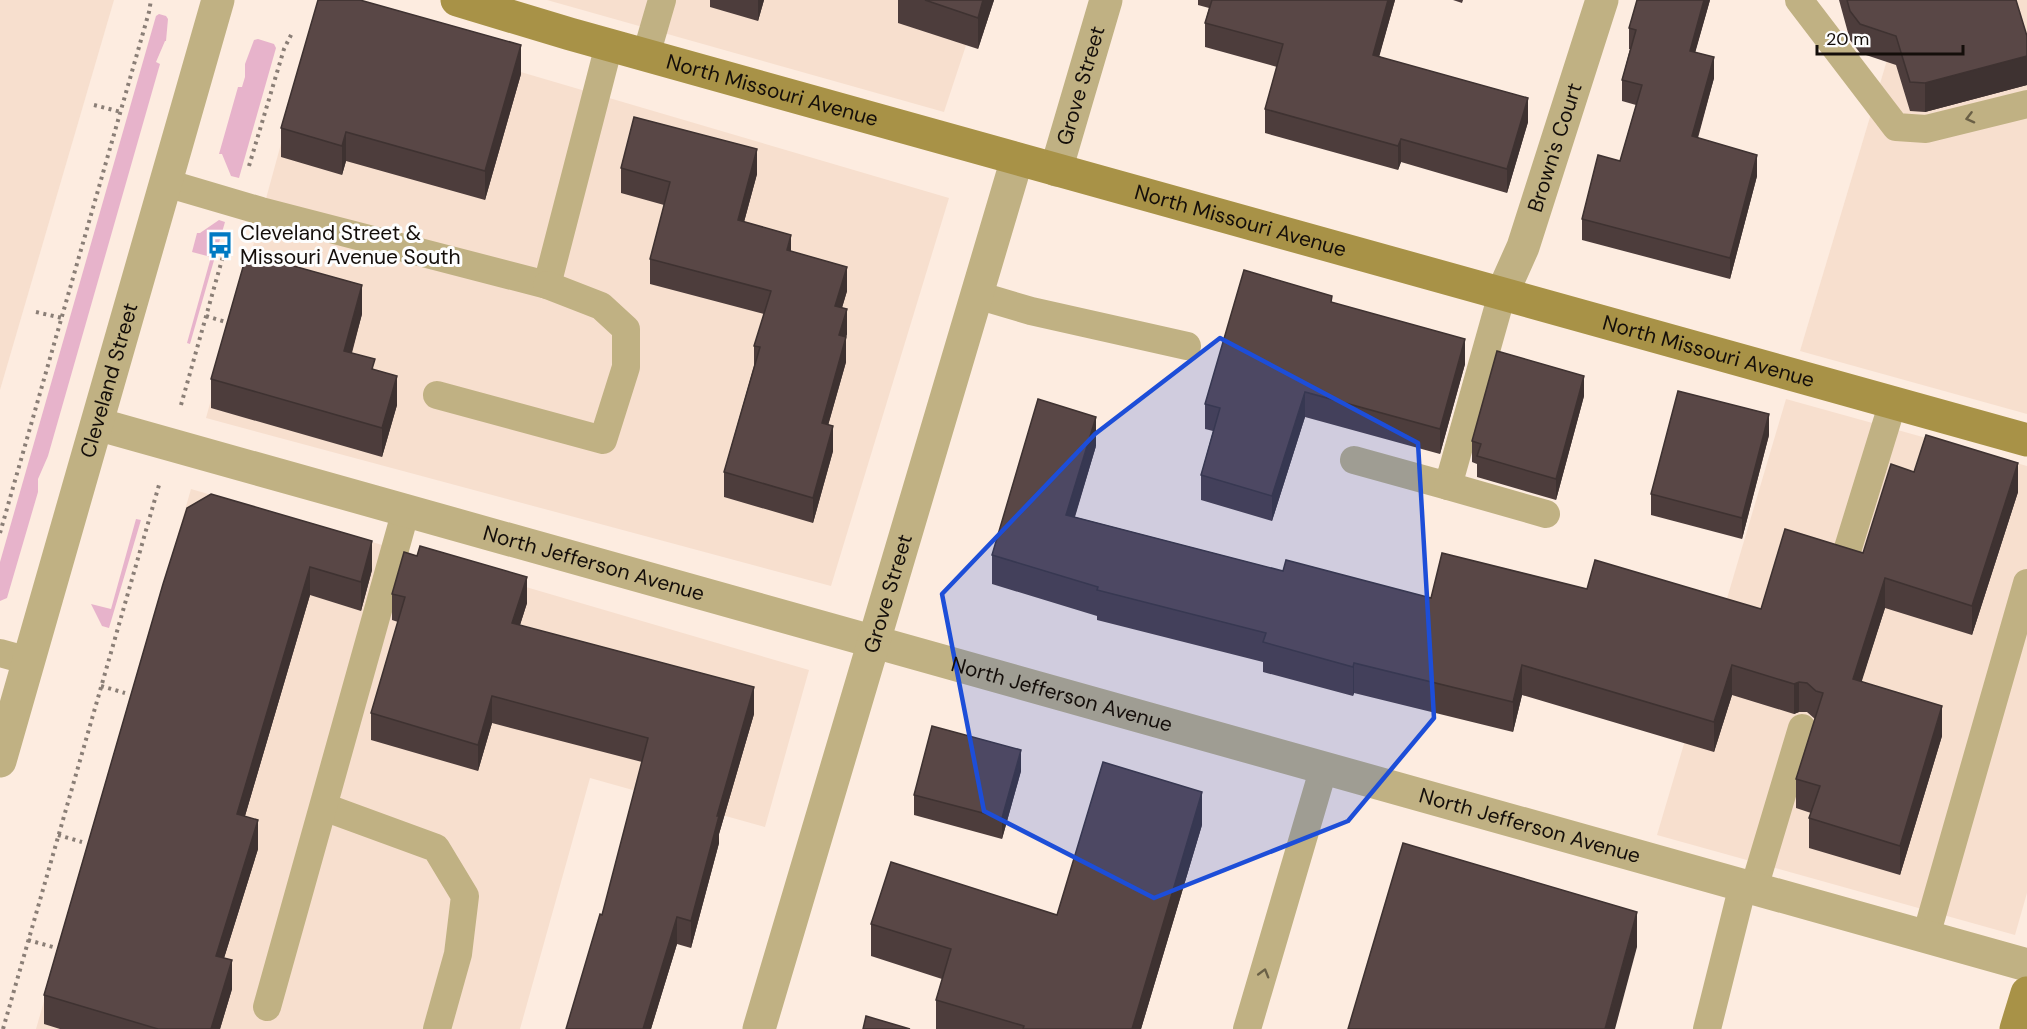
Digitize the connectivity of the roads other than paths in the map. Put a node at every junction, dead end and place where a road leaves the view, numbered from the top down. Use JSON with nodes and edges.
{"nodes":[{"id":1,"x":218,"y":0,"type":"edge"},
{"id":2,"x":457,"y":0,"type":"edge"},
{"id":3,"x":662,"y":0,"type":"edge"},
{"id":4,"x":1106,"y":0,"type":"edge"},
{"id":5,"x":1602,"y":0,"type":"edge"},
{"id":6,"x":1799,"y":0,"type":"edge"},
{"id":7,"x":490,"y":5,"type":"edge"},
{"id":8,"x":609,"y":45,"type":"junction"},
{"id":9,"x":646,"y":55,"type":"junction"},
{"id":10,"x":2027,"y":104,"type":"edge"},
{"id":11,"x":1017,"y":159,"type":"junction"},
{"id":12,"x":1056,"y":170,"type":"junction"},
{"id":13,"x":166,"y":183,"type":"junction"},
{"id":14,"x":547,"y":285,"type":"junction"},
{"id":15,"x":1502,"y":294,"type":"junction"},
{"id":16,"x":977,"y":295,"type":"junction"},
{"id":17,"x":1187,"y":346,"type":"dead end"},
{"id":18,"x":437,"y":395,"type":"dead end"},
{"id":19,"x":1893,"y":402,"type":"junction"},
{"id":20,"x":97,"y":424,"type":"junction"},
{"id":21,"x":2027,"y":440,"type":"edge"},
{"id":22,"x":1354,"y":460,"type":"dead end"},
{"id":23,"x":1448,"y":486,"type":"junction"},
{"id":24,"x":406,"y":510,"type":"junction"},
{"id":25,"x":1546,"y":514,"type":"dead end"},
{"id":26,"x":1844,"y":561,"type":"edge"},
{"id":27,"x":2027,"y":583,"type":"edge"},
{"id":28,"x":873,"y":640,"type":"junction"},
{"id":29,"x":14,"y":657,"type":"edge"},
{"id":30,"x":1802,"y":728,"type":"dead end"},
{"id":31,"x":0,"y":761,"type":"edge"},
{"id":32,"x":1324,"y":767,"type":"junction"},
{"id":33,"x":324,"y":807,"type":"junction"},
{"id":34,"x":1748,"y":886,"type":"junction"},
{"id":35,"x":1926,"y":936,"type":"junction"},
{"id":36,"x":2027,"y":964,"type":"edge"},
{"id":37,"x":2027,"y":993,"type":"edge"},
{"id":38,"x":267,"y":1007,"type":"dead end"},
{"id":39,"x":437,"y":1029,"type":"edge"},
{"id":40,"x":759,"y":1029,"type":"edge"},
{"id":41,"x":1247,"y":1029,"type":"edge"},
{"id":42,"x":1707,"y":1029,"type":"edge"},
{"id":43,"x":2016,"y":1029,"type":"edge"}],
"edges":[{"from":1,"to":13,"type":"street","name":"Cleveland Street"},
{"from":2,"to":7,"type":"main road","name":"North Missouri Avenue"},
{"from":3,"to":9,"type":"lane"},
{"from":4,"to":12,"type":"street","name":"Grove Street"},
{"from":5,"to":15,"type":"street","name":"Brown's Court"},
{"from":10,"to":6,"type":"lane","one_way":true},
{"from":7,"to":8,"type":"main road","name":"North Missouri Avenue"},
{"from":8,"to":9,"type":"main road","name":"North Missouri Avenue"},
{"from":8,"to":14,"type":"lane"},
{"from":9,"to":11,"type":"main road","name":"North Missouri Avenue"},
{"from":11,"to":12,"type":"main road","name":"North Missouri Avenue"},
{"from":11,"to":16,"type":"street","name":"Grove Street"},
{"from":12,"to":15,"type":"main road","name":"North Missouri Avenue"},
{"from":13,"to":14,"type":"lane"},
{"from":13,"to":20,"type":"street","name":"Cleveland Street"},
{"from":14,"to":18,"type":"lane"},
{"from":15,"to":19,"type":"main road","name":"North Missouri Avenue"},
{"from":15,"to":23,"type":"lane"},
{"from":16,"to":17,"type":"lane"},
{"from":16,"to":28,"type":"street","name":"Grove Street"},
{"from":19,"to":21,"type":"main road","name":"North Missouri Avenue"},
{"from":19,"to":26,"type":"lane"},
{"from":20,"to":24,"type":"street","name":"North Jefferson Avenue"},
{"from":20,"to":29,"type":"street","name":"Cleveland Street"},
{"from":22,"to":23,"type":"lane"},
{"from":23,"to":25,"type":"lane"},
{"from":24,"to":28,"type":"street","name":"North Jefferson Avenue"},
{"from":24,"to":33,"type":"lane"},
{"from":27,"to":35,"type":"lane"},
{"from":28,"to":32,"type":"street","name":"North Jefferson Avenue"},
{"from":28,"to":40,"type":"street","name":"Grove Street"},
{"from":29,"to":31,"type":"street","name":"Cleveland Street"},
{"from":30,"to":34,"type":"lane"},
{"from":32,"to":34,"type":"street","name":"North Jefferson Avenue"},
{"from":41,"to":32,"type":"lane","one_way":true},
{"from":33,"to":38,"type":"lane"},
{"from":33,"to":39,"type":"lane"},
{"from":34,"to":35,"type":"street","name":"North Jefferson Avenue"},
{"from":34,"to":42,"type":"lane"},
{"from":35,"to":36,"type":"street","name":"North Jefferson Avenue"},
{"from":37,"to":43,"type":"main road"}]}
